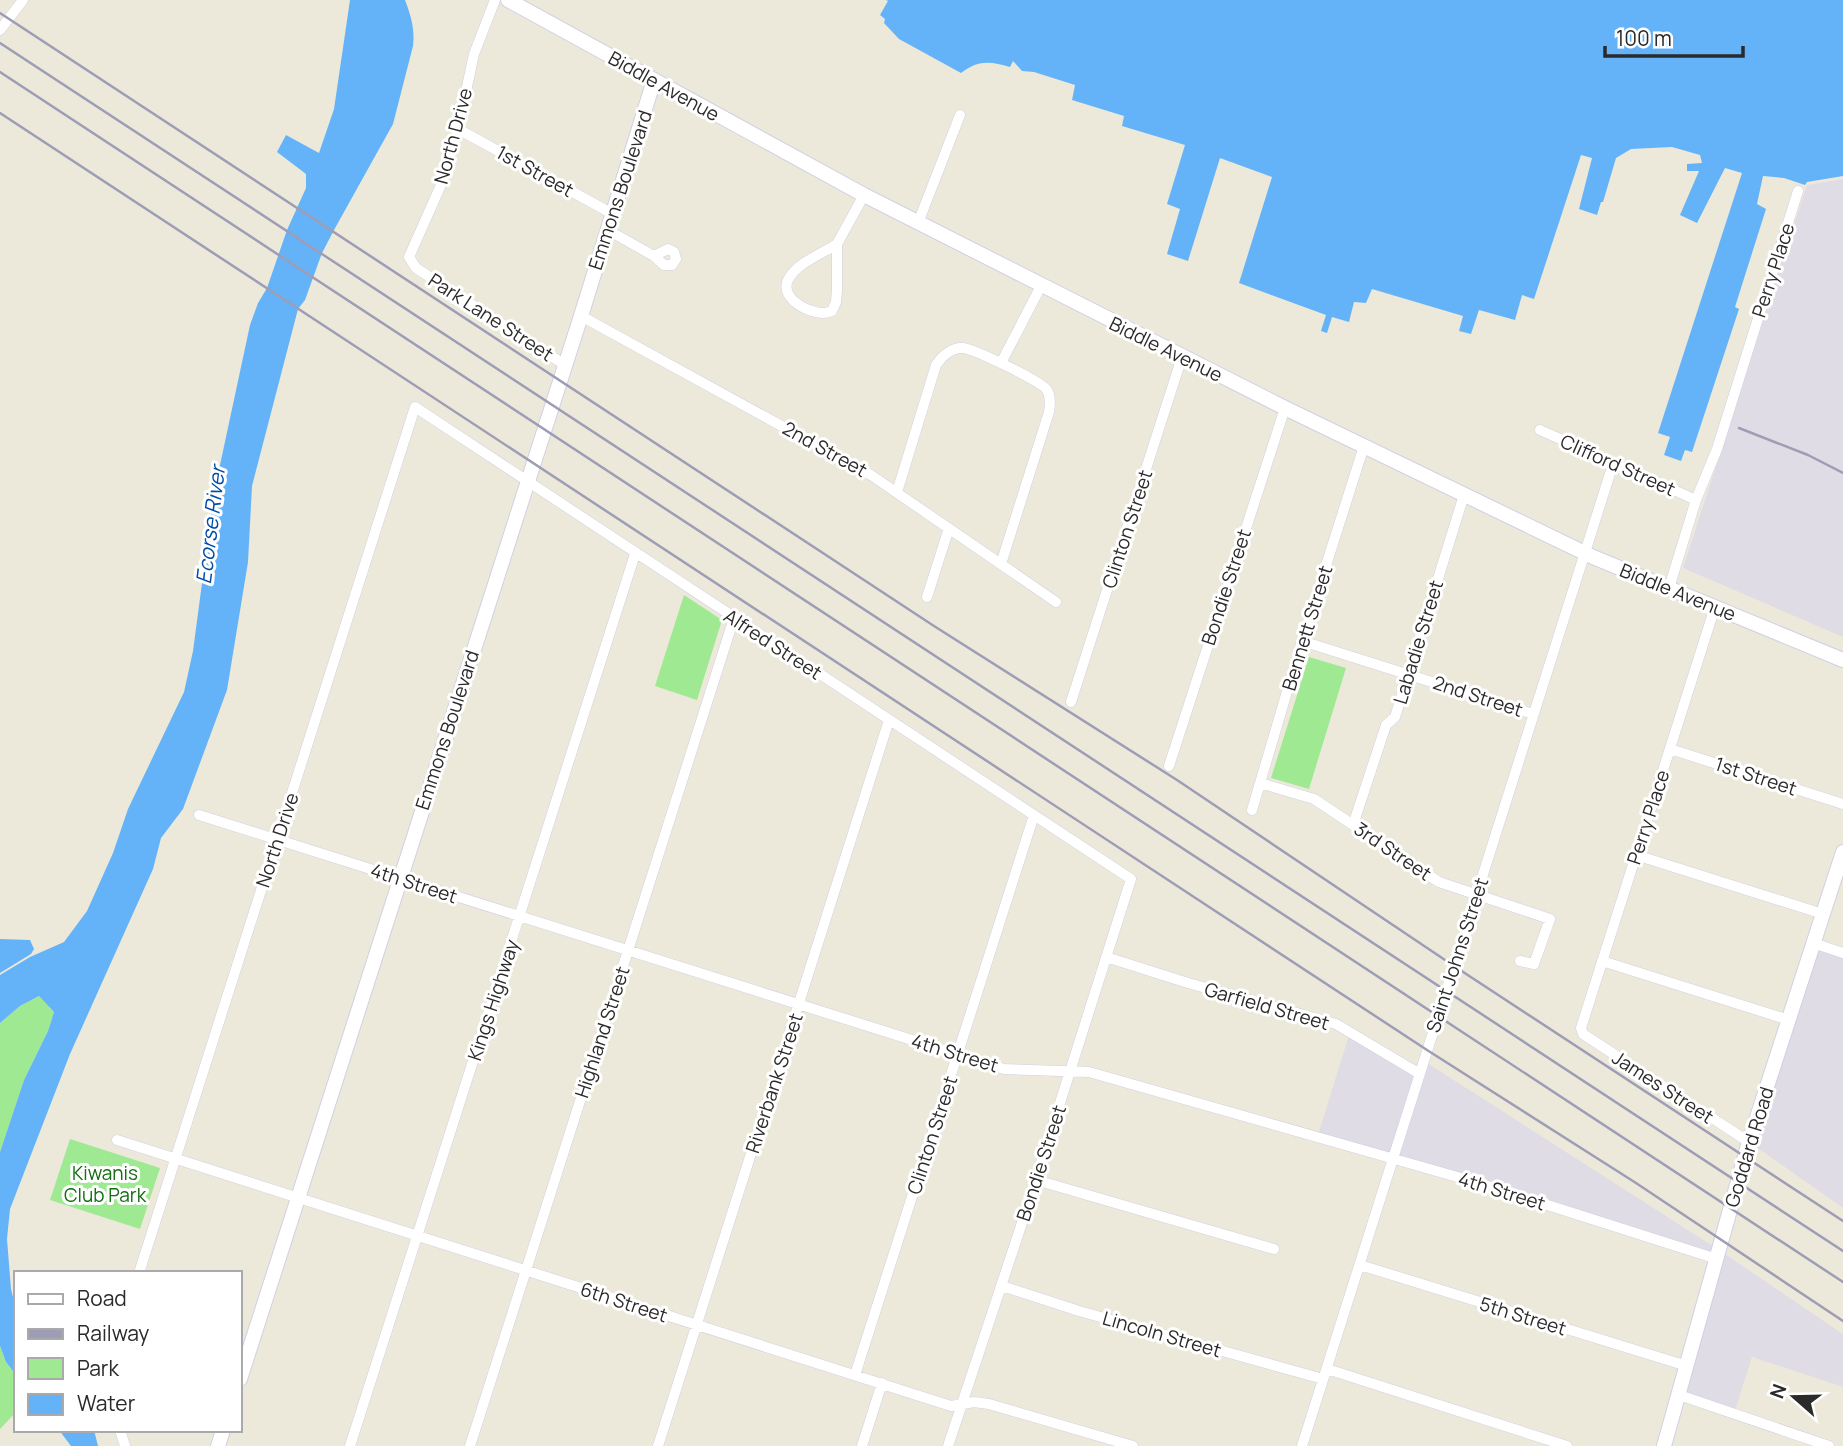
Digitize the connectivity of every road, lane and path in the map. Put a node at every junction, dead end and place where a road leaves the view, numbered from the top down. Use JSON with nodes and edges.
{"nodes":[{"id":1,"x":23,"y":0,"type":"edge"},
{"id":2,"x":495,"y":0,"type":"edge"},
{"id":3,"x":508,"y":0,"type":"edge"},
{"id":4,"x":0,"y":30,"type":"edge"},
{"id":5,"x":654,"y":80,"type":"junction"},
{"id":6,"x":960,"y":115,"type":"dead end"},
{"id":7,"x":458,"y":129,"type":"junction"},
{"id":8,"x":1798,"y":191,"type":"dead end"},
{"id":9,"x":863,"y":195,"type":"junction"},
{"id":10,"x":611,"y":213,"type":"junction"},
{"id":11,"x":918,"y":223,"type":"junction"},
{"id":12,"x":606,"y":229,"type":"junction"},
{"id":13,"x":837,"y":244,"type":"junction"},
{"id":14,"x":654,"y":256,"type":"dead end"},
{"id":15,"x":416,"y":268,"type":"joint"},
{"id":16,"x":1041,"y":286,"type":"junction"},
{"id":17,"x":581,"y":316,"type":"junction"},
{"id":18,"x":1182,"y":357,"type":"junction"},
{"id":19,"x":1001,"y":363,"type":"junction"},
{"id":20,"x":565,"y":365,"type":"junction"},
{"id":21,"x":415,"y":407,"type":"joint"},
{"id":22,"x":1285,"y":408,"type":"junction"},
{"id":23,"x":1539,"y":430,"type":"dead end"},
{"id":24,"x":1364,"y":446,"type":"junction"},
{"id":25,"x":1613,"y":464,"type":"junction"},
{"id":26,"x":526,"y":482,"type":"junction"},
{"id":27,"x":897,"y":492,"type":"junction"},
{"id":28,"x":1464,"y":495,"type":"junction"},
{"id":29,"x":1696,"y":500,"type":"junction"},
{"id":30,"x":949,"y":528,"type":"junction"},
{"id":31,"x":1584,"y":552,"type":"junction"},
{"id":32,"x":635,"y":554,"type":"junction"},
{"id":33,"x":1001,"y":564,"type":"junction"},
{"id":34,"x":1669,"y":588,"type":"junction"},
{"id":35,"x":927,"y":597,"type":"dead end"},
{"id":36,"x":1056,"y":602,"type":"dead end"},
{"id":37,"x":1715,"y":607,"type":"junction"},
{"id":38,"x":734,"y":618,"type":"junction"},
{"id":39,"x":1302,"y":641,"type":"junction"},
{"id":40,"x":1843,"y":660,"type":"edge"},
{"id":41,"x":1408,"y":674,"type":"junction"},
{"id":42,"x":1071,"y":702,"type":"dead end"},
{"id":43,"x":1533,"y":714,"type":"junction"},
{"id":44,"x":889,"y":720,"type":"junction"},
{"id":45,"x":1670,"y":749,"type":"junction"},
{"id":46,"x":1169,"y":766,"type":"dead end"},
{"id":47,"x":1260,"y":783,"type":"junction"},
{"id":48,"x":1843,"y":804,"type":"edge"},
{"id":49,"x":1252,"y":810,"type":"dead end"},
{"id":50,"x":199,"y":815,"type":"dead end"},
{"id":51,"x":1034,"y":815,"type":"junction"},
{"id":52,"x":1353,"y":825,"type":"junction"},
{"id":53,"x":276,"y":840,"type":"junction"},
{"id":54,"x":1843,"y":852,"type":"edge"},
{"id":55,"x":1636,"y":855,"type":"junction"},
{"id":56,"x":399,"y":878,"type":"junction"},
{"id":57,"x":1131,"y":879,"type":"joint"},
{"id":58,"x":1476,"y":894,"type":"junction"},
{"id":59,"x":1823,"y":914,"type":"junction"},
{"id":60,"x":520,"y":916,"type":"junction"},
{"id":61,"x":1813,"y":943,"type":"junction"},
{"id":62,"x":628,"y":950,"type":"junction"},
{"id":63,"x":1843,"y":953,"type":"edge"},
{"id":64,"x":1106,"y":957,"type":"junction"},
{"id":65,"x":1520,"y":961,"type":"dead end"},
{"id":66,"x":1602,"y":961,"type":"junction"},
{"id":67,"x":799,"y":1004,"type":"junction"},
{"id":68,"x":1789,"y":1020,"type":"junction"},
{"id":69,"x":1581,"y":1028,"type":"joint"},
{"id":70,"x":958,"y":1055,"type":"junction"},
{"id":71,"x":1070,"y":1070,"type":"junction"},
{"id":72,"x":1420,"y":1074,"type":"junction"},
{"id":73,"x":117,"y":1140,"type":"dead end"},
{"id":74,"x":1749,"y":1142,"type":"junction"},
{"id":75,"x":174,"y":1159,"type":"junction"},
{"id":76,"x":1393,"y":1159,"type":"junction"},
{"id":77,"x":1036,"y":1180,"type":"junction"},
{"id":78,"x":297,"y":1199,"type":"junction"},
{"id":79,"x":417,"y":1236,"type":"junction"},
{"id":80,"x":1274,"y":1249,"type":"dead end"},
{"id":81,"x":1717,"y":1259,"type":"junction"},
{"id":82,"x":1360,"y":1265,"type":"junction"},
{"id":83,"x":525,"y":1270,"type":"junction"},
{"id":84,"x":140,"y":1271,"type":"edge"},
{"id":85,"x":1002,"y":1286,"type":"junction"},
{"id":86,"x":696,"y":1324,"type":"junction"},
{"id":87,"x":1687,"y":1366,"type":"junction"},
{"id":88,"x":242,"y":1373,"type":"edge"},
{"id":89,"x":1325,"y":1374,"type":"junction"},
{"id":90,"x":855,"y":1375,"type":"junction"},
{"id":91,"x":882,"y":1383,"type":"junction"},
{"id":92,"x":1679,"y":1395,"type":"junction"},
{"id":93,"x":962,"y":1405,"type":"junction"},
{"id":94,"x":350,"y":1446,"type":"edge"},
{"id":95,"x":470,"y":1446,"type":"edge"},
{"id":96,"x":658,"y":1446,"type":"edge"},
{"id":97,"x":862,"y":1446,"type":"edge"},
{"id":98,"x":948,"y":1446,"type":"edge"},
{"id":99,"x":1133,"y":1446,"type":"edge"},
{"id":100,"x":1302,"y":1446,"type":"edge"},
{"id":101,"x":1567,"y":1446,"type":"edge"},
{"id":102,"x":1664,"y":1446,"type":"edge"},
{"id":103,"x":1829,"y":1446,"type":"edge"}],
"edges":[{"from":1,"to":4,"type":"street"},
{"from":2,"to":7,"type":"street","name":"North Drive"},
{"from":3,"to":5,"type":"street","name":"Biddle Avenue"},
{"from":5,"to":9,"type":"street","name":"Biddle Avenue"},
{"from":5,"to":10,"type":"street","name":"Emmons Boulevard"},
{"from":6,"to":11,"type":"street"},
{"from":7,"to":10,"type":"street","name":"1st Street"},
{"from":7,"to":15,"type":"street","name":"North Drive"},
{"from":8,"to":29,"type":"street","name":"Perry Place"},
{"from":9,"to":11,"type":"street","name":"Biddle Avenue"},
{"from":9,"to":13,"type":"street"},
{"from":10,"to":12,"type":"street","name":"Emmons Boulevard"},
{"from":11,"to":16,"type":"street","name":"Biddle Avenue"},
{"from":12,"to":14,"type":"street"},
{"from":12,"to":17,"type":"street","name":"Emmons Boulevard"},
{"from":13,"to":13,"type":"street"},
{"from":15,"to":20,"type":"street","name":"Park Lane Street"},
{"from":16,"to":18,"type":"street","name":"Biddle Avenue"},
{"from":16,"to":19,"type":"street"},
{"from":17,"to":20,"type":"street","name":"Emmons Boulevard"},
{"from":17,"to":27,"type":"street","name":"2nd Street"},
{"from":18,"to":22,"type":"street","name":"Biddle Avenue"},
{"from":18,"to":42,"type":"street","name":"Clinton Street"},
{"from":19,"to":27,"type":"street"},
{"from":19,"to":33,"type":"street"},
{"from":20,"to":26,"type":"street","name":"Emmons Boulevard"},
{"from":21,"to":26,"type":"street","name":"Alfred Street"},
{"from":21,"to":53,"type":"street","name":"North Drive"},
{"from":22,"to":24,"type":"street","name":"Biddle Avenue"},
{"from":22,"to":46,"type":"street","name":"Bondie Street"},
{"from":23,"to":25,"type":"street","name":"Clifford Street"},
{"from":24,"to":28,"type":"street","name":"Biddle Avenue"},
{"from":24,"to":39,"type":"street","name":"Bennett Street"},
{"from":25,"to":29,"type":"street","name":"Clifford Street"},
{"from":25,"to":31,"type":"street","name":"Saint Johns Street"},
{"from":26,"to":32,"type":"street","name":"Alfred Street"},
{"from":26,"to":56,"type":"street","name":"Emmons Boulevard"},
{"from":27,"to":30,"type":"street","name":"2nd Street"},
{"from":28,"to":31,"type":"street","name":"Biddle Avenue"},
{"from":28,"to":41,"type":"street","name":"Labadie Street"},
{"from":29,"to":34,"type":"street","name":"Perry Place"},
{"from":30,"to":33,"type":"street","name":"2nd Street"},
{"from":30,"to":35,"type":"street"},
{"from":31,"to":34,"type":"street","name":"Biddle Avenue"},
{"from":31,"to":43,"type":"street","name":"Saint Johns Street"},
{"from":32,"to":38,"type":"street","name":"Alfred Street"},
{"from":32,"to":60,"type":"street","name":"Kings Highway"},
{"from":33,"to":36,"type":"street","name":"2nd Street"},
{"from":34,"to":37,"type":"street","name":"Biddle Avenue"},
{"from":37,"to":40,"type":"street","name":"Biddle Avenue"},
{"from":37,"to":45,"type":"street","name":"Perry Place"},
{"from":38,"to":44,"type":"street","name":"Alfred Street"},
{"from":38,"to":62,"type":"street","name":"Highland Street"},
{"from":39,"to":41,"type":"street","name":"2nd Street"},
{"from":39,"to":47,"type":"street","name":"Bennett Street"},
{"from":41,"to":43,"type":"street","name":"2nd Street"},
{"from":41,"to":52,"type":"street","name":"Labadie Street"},
{"from":43,"to":58,"type":"street","name":"Saint Johns Street"},
{"from":44,"to":51,"type":"street","name":"Alfred Street"},
{"from":44,"to":67,"type":"street","name":"Riverbank Street"},
{"from":45,"to":48,"type":"street","name":"1st Street"},
{"from":45,"to":55,"type":"street","name":"Perry Place"},
{"from":47,"to":49,"type":"street","name":"Bennett Street"},
{"from":47,"to":52,"type":"street","name":"3rd Street"},
{"from":50,"to":53,"type":"street","name":"4th Street"},
{"from":51,"to":57,"type":"street","name":"Alfred Street"},
{"from":51,"to":70,"type":"street","name":"Clinton Street"},
{"from":52,"to":58,"type":"street","name":"3rd Street"},
{"from":53,"to":56,"type":"street","name":"4th Street"},
{"from":53,"to":75,"type":"street","name":"North Drive"},
{"from":54,"to":59,"type":"street","name":"Goddard Road"},
{"from":55,"to":59,"type":"street"},
{"from":55,"to":66,"type":"street","name":"Perry Place"},
{"from":56,"to":60,"type":"street","name":"4th Street"},
{"from":56,"to":78,"type":"street","name":"Emmons Boulevard"},
{"from":57,"to":64,"type":"street","name":"Bondie Street"},
{"from":58,"to":65,"type":"street","name":"3rd Street"},
{"from":58,"to":72,"type":"street","name":"Saint Johns Street"},
{"from":59,"to":61,"type":"street","name":"Goddard Road"},
{"from":60,"to":62,"type":"street","name":"4th Street"},
{"from":60,"to":79,"type":"street","name":"Kings Highway"},
{"from":61,"to":63,"type":"street"},
{"from":61,"to":68,"type":"street","name":"Goddard Road"},
{"from":62,"to":67,"type":"street","name":"4th Street"},
{"from":62,"to":83,"type":"street","name":"Highland Street"},
{"from":64,"to":71,"type":"street","name":"Bondie Street"},
{"from":64,"to":72,"type":"street","name":"Garfield Street"},
{"from":66,"to":68,"type":"street"},
{"from":66,"to":69,"type":"street","name":"Perry Place"},
{"from":67,"to":70,"type":"street","name":"4th Street"},
{"from":67,"to":86,"type":"street","name":"Riverbank Street"},
{"from":68,"to":74,"type":"street","name":"Goddard Road"},
{"from":69,"to":74,"type":"street","name":"James Street"},
{"from":70,"to":71,"type":"street","name":"4th Street"},
{"from":70,"to":90,"type":"street","name":"Clinton Street"},
{"from":71,"to":76,"type":"street","name":"4th Street"},
{"from":71,"to":77,"type":"street","name":"Bondie Street"},
{"from":72,"to":76,"type":"street","name":"Saint Johns Street"},
{"from":73,"to":75,"type":"street","name":"6th Street"},
{"from":74,"to":81,"type":"street","name":"Goddard Road"},
{"from":75,"to":78,"type":"street","name":"6th Street"},
{"from":75,"to":84,"type":"street","name":"North Drive"},
{"from":76,"to":81,"type":"street","name":"4th Street"},
{"from":76,"to":82,"type":"street","name":"Saint Johns Street"},
{"from":77,"to":80,"type":"street"},
{"from":77,"to":85,"type":"street","name":"Bondie Street"},
{"from":78,"to":79,"type":"street","name":"6th Street"},
{"from":78,"to":88,"type":"street","name":"Emmons Boulevard"},
{"from":79,"to":83,"type":"street","name":"6th Street"},
{"from":79,"to":94,"type":"street","name":"Kings Highway"},
{"from":81,"to":87,"type":"street","name":"Goddard Road"},
{"from":82,"to":87,"type":"street","name":"5th Street"},
{"from":82,"to":89,"type":"street","name":"Saint Johns Street"},
{"from":83,"to":86,"type":"street","name":"6th Street"},
{"from":83,"to":95,"type":"street","name":"Highland Street"},
{"from":85,"to":89,"type":"street","name":"Lincoln Street"},
{"from":85,"to":93,"type":"street","name":"Bondie Street"},
{"from":86,"to":90,"type":"street","name":"6th Street"},
{"from":86,"to":96,"type":"street","name":"Riverbank Street"},
{"from":87,"to":92,"type":"street","name":"Goddard Road"},
{"from":89,"to":100,"type":"street","name":"Saint Johns Street"},
{"from":89,"to":101,"type":"street","name":"Lincoln Street"},
{"from":90,"to":91,"type":"street","name":"6th Street"},
{"from":91,"to":93,"type":"street","name":"6th Street"},
{"from":91,"to":97,"type":"street"},
{"from":92,"to":102,"type":"street","name":"Goddard Road"},
{"from":92,"to":103,"type":"street"},
{"from":93,"to":98,"type":"street","name":"Bondie Street"},
{"from":93,"to":99,"type":"street","name":"6th Street"}]}
